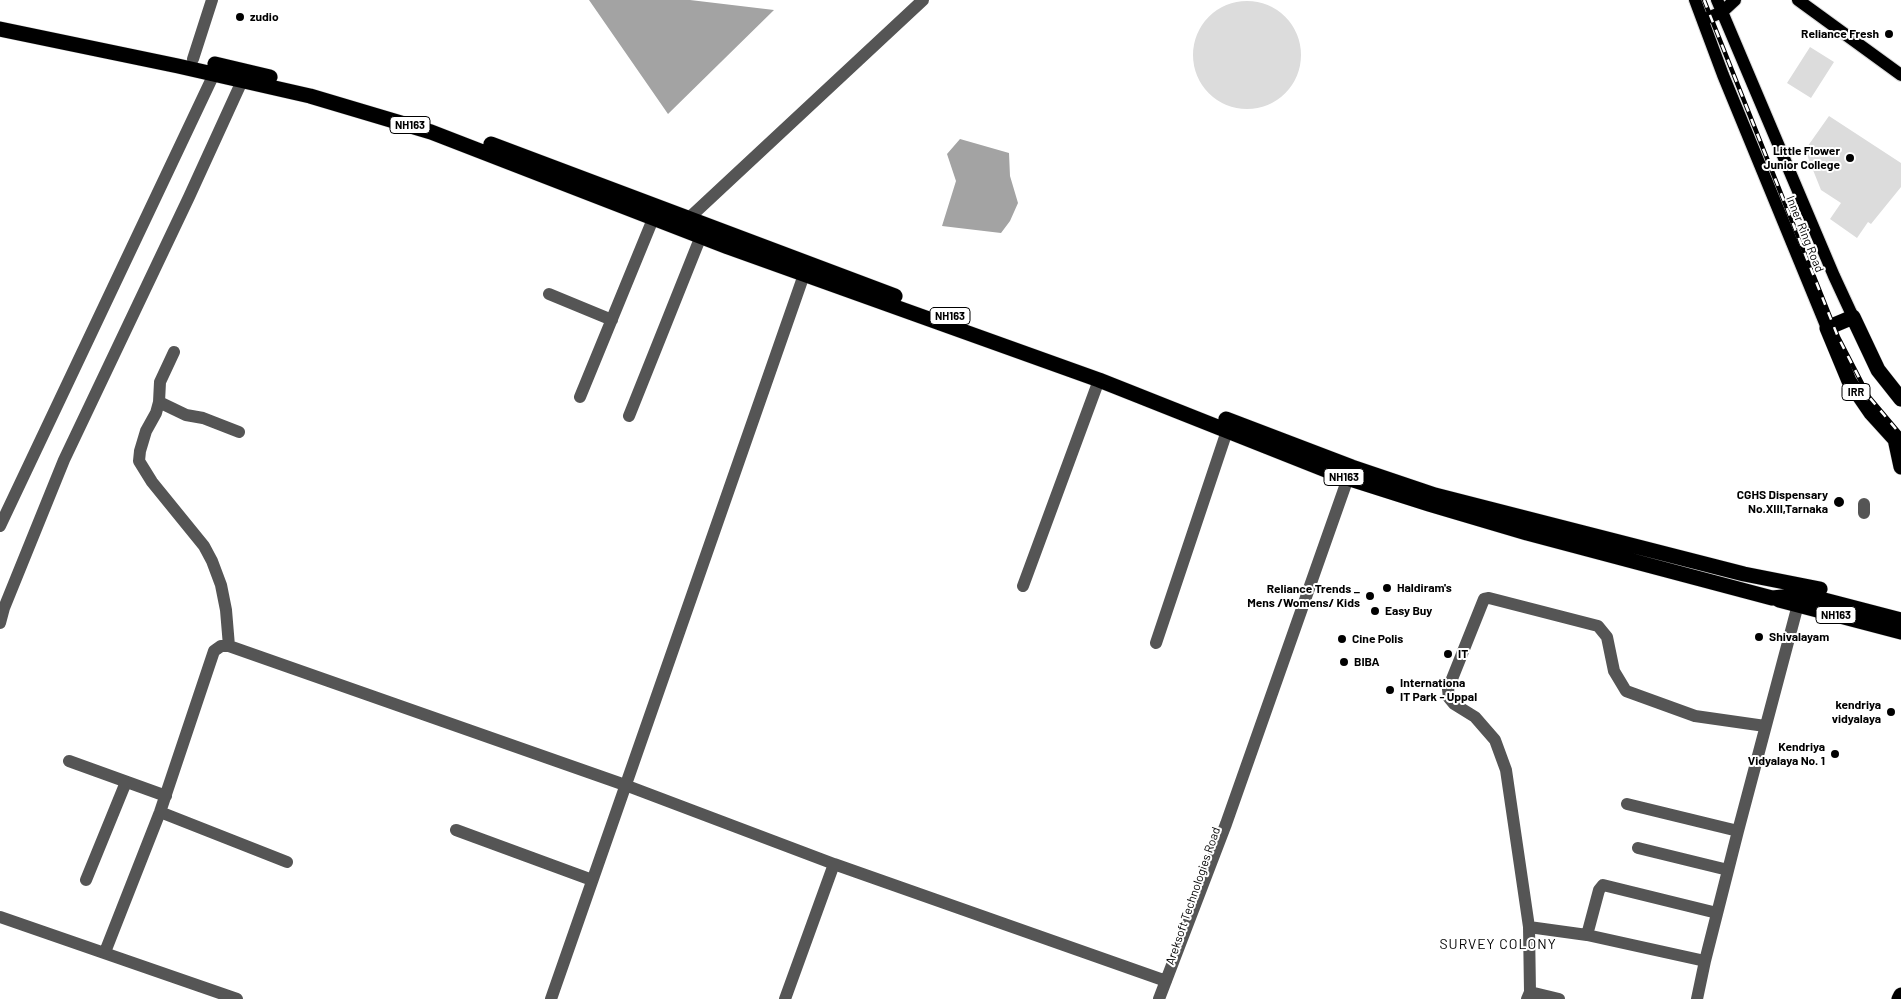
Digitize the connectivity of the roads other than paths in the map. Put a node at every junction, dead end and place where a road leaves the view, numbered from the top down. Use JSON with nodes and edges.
{"nodes":[{"id":1,"x":212,"y":0,"type":"edge"},
{"id":2,"x":924,"y":0,"type":"edge"},
{"id":3,"x":1694,"y":0,"type":"edge"},
{"id":4,"x":1735,"y":0,"type":"edge"},
{"id":5,"x":1798,"y":0,"type":"edge"},
{"id":6,"x":1719,"y":6,"type":"edge"},
{"id":7,"x":1703,"y":20,"type":"junction"},
{"id":8,"x":0,"y":21,"type":"edge"},
{"id":9,"x":0,"y":29,"type":"edge"},
{"id":10,"x":193,"y":59,"type":"junction"},
{"id":11,"x":214,"y":74,"type":"junction"},
{"id":12,"x":1901,"y":75,"type":"edge"},
{"id":13,"x":242,"y":81,"type":"junction"},
{"id":14,"x":319,"y":94,"type":"junction"},
{"id":15,"x":653,"y":218,"type":"junction"},
{"id":16,"x":685,"y":224,"type":"junction"},
{"id":17,"x":701,"y":236,"type":"junction"},
{"id":18,"x":806,"y":268,"type":"junction"},
{"id":19,"x":549,"y":294,"type":"dead end"},
{"id":20,"x":1853,"y":317,"type":"junction"},
{"id":21,"x":612,"y":320,"type":"junction"},
{"id":22,"x":1827,"y":328,"type":"junction"},
{"id":23,"x":174,"y":352,"type":"dead end"},
{"id":24,"x":1099,"y":380,"type":"junction"},
{"id":25,"x":580,"y":397,"type":"dead end"},
{"id":26,"x":1901,"y":399,"type":"edge"},
{"id":27,"x":159,"y":402,"type":"junction"},
{"id":28,"x":630,"y":416,"type":"dead end"},
{"id":29,"x":1227,"y":431,"type":"junction"},
{"id":30,"x":238,"y":432,"type":"dead end"},
{"id":31,"x":1898,"y":442,"type":"edge"},
{"id":32,"x":1901,"y":467,"type":"edge"},
{"id":33,"x":1345,"y":477,"type":"junction"},
{"id":34,"x":0,"y":526,"type":"edge"},
{"id":35,"x":1023,"y":586,"type":"dead end"},
{"id":36,"x":1798,"y":601,"type":"junction"},
{"id":37,"x":1901,"y":610,"type":"edge"},
{"id":38,"x":1901,"y":620,"type":"edge"},
{"id":39,"x":0,"y":623,"type":"edge"},
{"id":40,"x":1901,"y":632,"type":"edge"},
{"id":41,"x":1156,"y":644,"type":"dead end"},
{"id":42,"x":229,"y":646,"type":"junction"},
{"id":43,"x":1765,"y":726,"type":"junction"},
{"id":44,"x":69,"y":761,"type":"dead end"},
{"id":45,"x":126,"y":782,"type":"junction"},
{"id":46,"x":625,"y":785,"type":"junction"},
{"id":47,"x":166,"y":796,"type":"junction"},
{"id":48,"x":1627,"y":804,"type":"dead end"},
{"id":49,"x":160,"y":812,"type":"junction"},
{"id":50,"x":456,"y":830,"type":"dead end"},
{"id":51,"x":1738,"y":832,"type":"junction"},
{"id":52,"x":1638,"y":848,"type":"dead end"},
{"id":53,"x":286,"y":862,"type":"dead end"},
{"id":54,"x":834,"y":864,"type":"junction"},
{"id":55,"x":1728,"y":870,"type":"junction"},
{"id":56,"x":86,"y":880,"type":"dead end"},
{"id":57,"x":592,"y":880,"type":"junction"},
{"id":58,"x":1717,"y":913,"type":"junction"},
{"id":59,"x":0,"y":917,"type":"edge"},
{"id":60,"x":1529,"y":927,"type":"junction"},
{"id":61,"x":1587,"y":936,"type":"junction"},
{"id":62,"x":105,"y":952,"type":"junction"},
{"id":63,"x":1705,"y":961,"type":"junction"},
{"id":64,"x":1166,"y":981,"type":"junction"},
{"id":65,"x":1901,"y":995,"type":"edge"},
{"id":66,"x":1529,"y":996,"type":"edge"},
{"id":67,"x":237,"y":999,"type":"edge"},
{"id":68,"x":551,"y":999,"type":"edge"},
{"id":69,"x":785,"y":999,"type":"edge"},
{"id":70,"x":1160,"y":999,"type":"edge"},
{"id":71,"x":1558,"y":999,"type":"edge"},
{"id":72,"x":1697,"y":999,"type":"edge"},
{"id":73,"x":1899,"y":999,"type":"edge"}],
"edges":[{"from":1,"to":10,"type":"street"},
{"from":2,"to":16,"type":"street"},
{"from":3,"to":7,"type":"main road","number":"IRR"},
{"from":4,"to":6,"type":"main road"},
{"from":5,"to":12,"type":"main road"},
{"from":6,"to":7,"type":"main road"},
{"from":6,"to":20,"type":"main road","name":"Inner Ring Road","number":"IRR"},
{"from":7,"to":22,"type":"main road","name":"Inner Ring Road","number":"IRR"},
{"from":8,"to":10,"type":"highway","number":"NH163"},
{"from":9,"to":11,"type":"highway","number":"NH163"},
{"from":10,"to":14,"type":"highway","number":"NH163"},
{"from":11,"to":13,"type":"highway","number":"NH163"},
{"from":11,"to":34,"type":"street"},
{"from":13,"to":14,"type":"highway","number":"NH163"},
{"from":13,"to":39,"type":"street"},
{"from":14,"to":15,"type":"highway","number":"NH163"},
{"from":14,"to":16,"type":"highway","number":"NH163"},
{"from":15,"to":16,"type":"highway","number":"NH163"},
{"from":15,"to":21,"type":"street"},
{"from":16,"to":17,"type":"highway","number":"NH163"},
{"from":16,"to":18,"type":"highway","number":"NH163"},
{"from":17,"to":18,"type":"highway","number":"NH163"},
{"from":17,"to":28,"type":"street"},
{"from":18,"to":24,"type":"highway","number":"NH163"},
{"from":18,"to":37,"type":"highway","number":"NH163"},
{"from":18,"to":46,"type":"street"},
{"from":19,"to":21,"type":"street"},
{"from":20,"to":22,"type":"highway"},
{"from":20,"to":26,"type":"highway","name":"Inner Ring Road","number":"IRR"},
{"from":21,"to":25,"type":"street"},
{"from":22,"to":31,"type":"highway","name":"Inner Ring Road","number":"IRR"},
{"from":23,"to":27,"type":"street"},
{"from":24,"to":29,"type":"highway","number":"NH163"},
{"from":24,"to":35,"type":"street"},
{"from":27,"to":30,"type":"street"},
{"from":27,"to":42,"type":"street"},
{"from":29,"to":33,"type":"highway","number":"NH163"},
{"from":29,"to":41,"type":"street"},
{"from":31,"to":32,"type":"highway"},
{"from":33,"to":36,"type":"highway","number":"NH163"},
{"from":33,"to":64,"type":"street","name":"Areksoft Technologies Road"},
{"from":36,"to":38,"type":"highway","number":"NH163"},
{"from":36,"to":40,"type":"highway","number":"NH163"},
{"from":36,"to":43,"type":"street"},
{"from":42,"to":46,"type":"street"},
{"from":42,"to":47,"type":"street"},
{"from":43,"to":51,"type":"street"},
{"from":43,"to":60,"type":"street"},
{"from":44,"to":45,"type":"street"},
{"from":45,"to":47,"type":"street"},
{"from":45,"to":56,"type":"street"},
{"from":46,"to":54,"type":"street"},
{"from":46,"to":57,"type":"street"},
{"from":47,"to":49,"type":"street"},
{"from":48,"to":51,"type":"street"},
{"from":49,"to":53,"type":"street"},
{"from":49,"to":62,"type":"street"},
{"from":50,"to":57,"type":"street"},
{"from":51,"to":55,"type":"street"},
{"from":52,"to":55,"type":"street"},
{"from":54,"to":64,"type":"street"},
{"from":54,"to":69,"type":"street"},
{"from":55,"to":58,"type":"street"},
{"from":57,"to":68,"type":"street"},
{"from":58,"to":61,"type":"street"},
{"from":58,"to":63,"type":"street"},
{"from":59,"to":62,"type":"street"},
{"from":60,"to":61,"type":"street"},
{"from":60,"to":66,"type":"street"},
{"from":61,"to":63,"type":"street"},
{"from":62,"to":67,"type":"street"},
{"from":63,"to":72,"type":"street"},
{"from":64,"to":70,"type":"street","name":"Areksoft Technologies Road"},
{"from":65,"to":73,"type":"highway"},
{"from":66,"to":71,"type":"street"}]}
